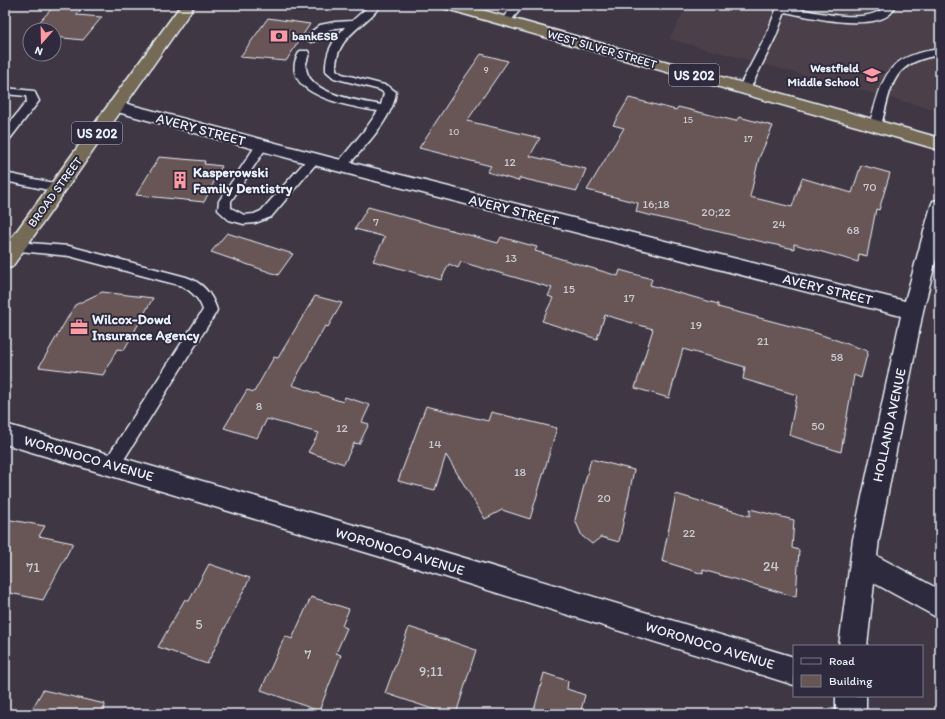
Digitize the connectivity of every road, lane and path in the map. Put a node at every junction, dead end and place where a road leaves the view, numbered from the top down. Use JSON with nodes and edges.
{"nodes":[{"id":1,"x":188,"y":5,"type":"edge"},
{"id":2,"x":376,"y":5,"type":"edge"},
{"id":3,"x":448,"y":5,"type":"edge"},
{"id":4,"x":519,"y":5,"type":"edge"},
{"id":5,"x":891,"y":5,"type":"edge"},
{"id":6,"x":783,"y":6,"type":"edge"},
{"id":7,"x":505,"y":21,"type":"junction"},
{"id":8,"x":354,"y":24,"type":"junction"},
{"id":9,"x":311,"y":40,"type":"dead end"},
{"id":10,"x":940,"y":52,"type":"edge"},
{"id":11,"x":304,"y":54,"type":"dead end"},
{"id":12,"x":744,"y":89,"type":"junction"},
{"id":13,"x":5,"y":91,"type":"edge"},
{"id":14,"x":116,"y":106,"type":"junction"},
{"id":15,"x":386,"y":109,"type":"junction"},
{"id":16,"x":875,"y":126,"type":"junction"},
{"id":17,"x":5,"y":137,"type":"edge"},
{"id":18,"x":940,"y":144,"type":"edge"},
{"id":19,"x":262,"y":145,"type":"junction"},
{"id":20,"x":314,"y":159,"type":"junction"},
{"id":21,"x":341,"y":166,"type":"junction"},
{"id":22,"x":5,"y":177,"type":"edge"},
{"id":23,"x":58,"y":188,"type":"junction"},
{"id":24,"x":940,"y":206,"type":"edge"},
{"id":25,"x":15,"y":247,"type":"junction"},
{"id":26,"x":5,"y":262,"type":"edge"},
{"id":27,"x":913,"y":311,"type":"junction"},
{"id":28,"x":5,"y":434,"type":"edge"},
{"id":29,"x":112,"y":464,"type":"junction"},
{"id":30,"x":862,"y":562,"type":"junction"},
{"id":31,"x":940,"y":605,"type":"edge"},
{"id":32,"x":853,"y":645,"type":"edge"},
{"id":33,"x":793,"y":671,"type":"edge"},
{"id":34,"x":851,"y":697,"type":"edge"},
{"id":35,"x":851,"y":714,"type":"edge"}],
"edges":[{"from":1,"to":14,"type":"highway","name":"BROAD STREET","number":"US 202"},
{"from":2,"to":8,"type":"lane"},
{"from":3,"to":7,"type":"highway","name":"WEST SILVER STREET","number":"US 202"},
{"from":4,"to":7,"type":"lane"},
{"from":5,"to":6,"type":"lane"},
{"from":6,"to":12,"type":"lane"},
{"from":7,"to":12,"type":"highway","name":"WEST SILVER STREET","number":"US 202"},
{"from":8,"to":9,"type":"lane"},
{"from":8,"to":15,"type":"lane"},
{"from":10,"to":16,"type":"lane"},
{"from":11,"to":15,"type":"lane"},
{"from":12,"to":16,"type":"highway","name":"WEST SILVER STREET","number":"US 202"},
{"from":13,"to":17,"type":"lane"},
{"from":14,"to":19,"type":"street","name":"AVERY STREET"},
{"from":14,"to":23,"type":"highway","name":"BROAD STREET","number":"US 202"},
{"from":15,"to":21,"type":"lane"},
{"from":16,"to":18,"type":"highway","name":"WEST SILVER STREET","number":"US 202"},
{"from":19,"to":20,"type":"street","name":"AVERY STREET"},
{"from":19,"to":20,"type":"lane"},
{"from":20,"to":21,"type":"street","name":"AVERY STREET"},
{"from":21,"to":27,"type":"street","name":"AVERY STREET"},
{"from":22,"to":23,"type":"lane"},
{"from":23,"to":25,"type":"highway","name":"BROAD STREET","number":"US 202"},
{"from":24,"to":27,"type":"street","name":"HOLLAND AVENUE"},
{"from":25,"to":26,"type":"highway","name":"BROAD STREET","number":"US 202"},
{"from":25,"to":29,"type":"lane"},
{"from":27,"to":30,"type":"street","name":"HOLLAND AVENUE"},
{"from":28,"to":29,"type":"street","name":"WORONOCO AVENUE"},
{"from":29,"to":33,"type":"street","name":"WORONOCO AVENUE"},
{"from":30,"to":31,"type":"street"},
{"from":30,"to":32,"type":"street","name":"HOLLAND AVENUE"},
{"from":34,"to":35,"type":"street"}]}
